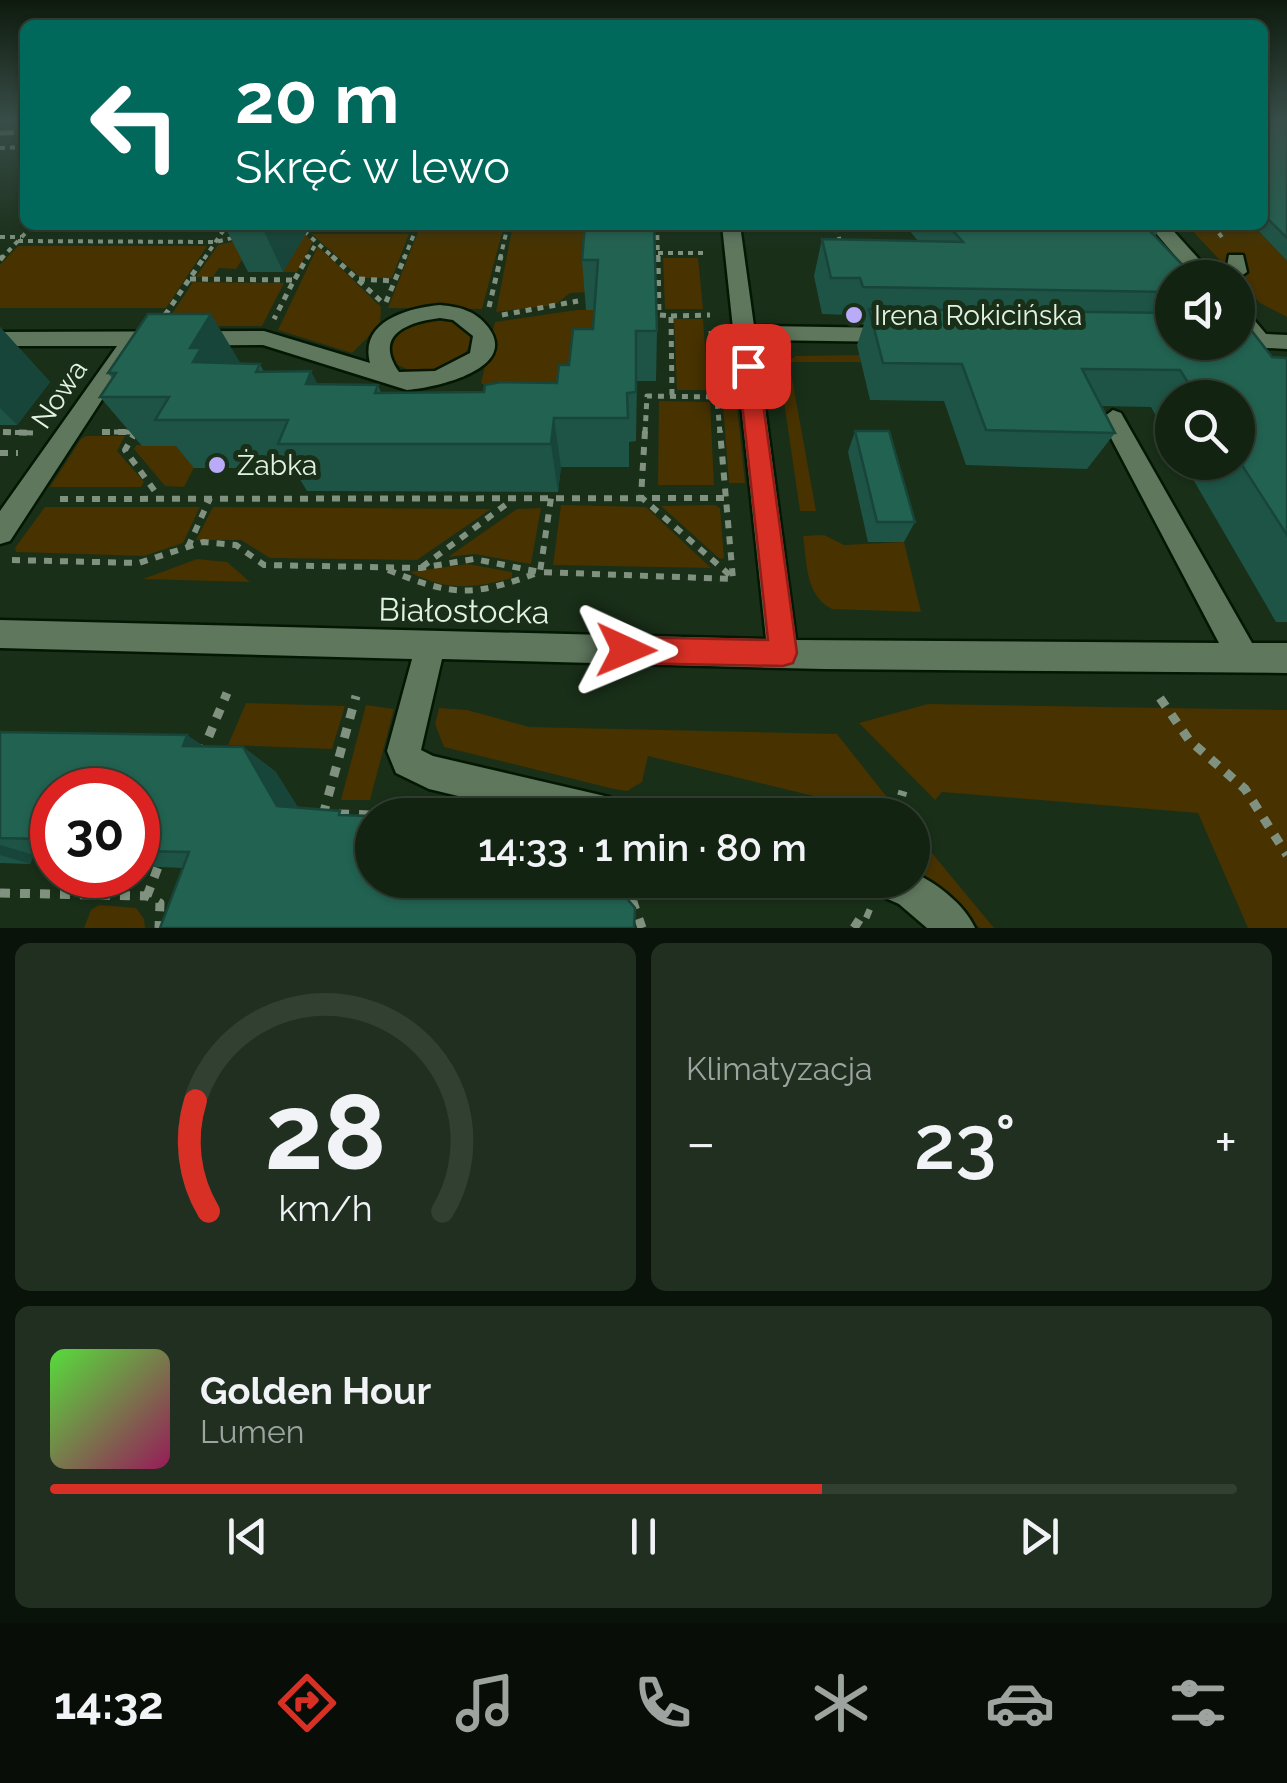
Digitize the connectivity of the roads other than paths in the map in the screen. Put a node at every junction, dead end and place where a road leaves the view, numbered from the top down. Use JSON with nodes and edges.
{"nodes":[{"id":1,"x":732,"y":230,"type":"edge"},
{"id":2,"x":1162,"y":230,"type":"edge"},
{"id":3,"x":1190,"y":260,"type":"edge"},
{"id":4,"x":744,"y":332,"type":"junction"},
{"id":5,"x":908,"y":335,"type":"edge"},
{"id":6,"x":0,"y":339,"type":"edge"},
{"id":7,"x":39,"y":339,"type":"junction"},
{"id":8,"x":141,"y":339,"type":"junction"},
{"id":9,"x":1255,"y":341,"type":"edge"},
{"id":10,"x":1287,"y":342,"type":"edge"},
{"id":11,"x":15,"y":368,"type":"dead end"},
{"id":12,"x":390,"y":376,"type":"junction"},
{"id":13,"x":1113,"y":419,"type":"edge"},
{"id":14,"x":0,"y":533,"type":"edge"},
{"id":15,"x":0,"y":634,"type":"edge"},
{"id":16,"x":430,"y":646,"type":"junction"},
{"id":17,"x":783,"y":653,"type":"junction"},
{"id":18,"x":1242,"y":657,"type":"junction"},
{"id":19,"x":1287,"y":658,"type":"edge"},
{"id":20,"x":538,"y":798,"type":"edge"},
{"id":21,"x":920,"y":898,"type":"edge"},
{"id":22,"x":956,"y":928,"type":"edge"}],
"edges":[{"from":1,"to":4,"type":"street"},
{"from":2,"to":3,"type":"street"},
{"from":4,"to":5,"type":"street"},
{"from":4,"to":17,"type":"street"},
{"from":6,"to":7,"type":"street"},
{"from":7,"to":8,"type":"street"},
{"from":7,"to":11,"type":"street"},
{"from":8,"to":12,"type":"street"},
{"from":8,"to":14,"type":"street","name":"Nowa"},
{"from":9,"to":10,"type":"street"},
{"from":12,"to":12,"type":"street"},
{"from":13,"to":18,"type":"street"},
{"from":15,"to":16,"type":"street","name":"Białostocka"},
{"from":16,"to":17,"type":"street","name":"Białostocka"},
{"from":16,"to":20,"type":"street"},
{"from":17,"to":18,"type":"street","name":"Białostocka"},
{"from":18,"to":19,"type":"street","name":"Białostocka"},
{"from":21,"to":22,"type":"street"}]}
